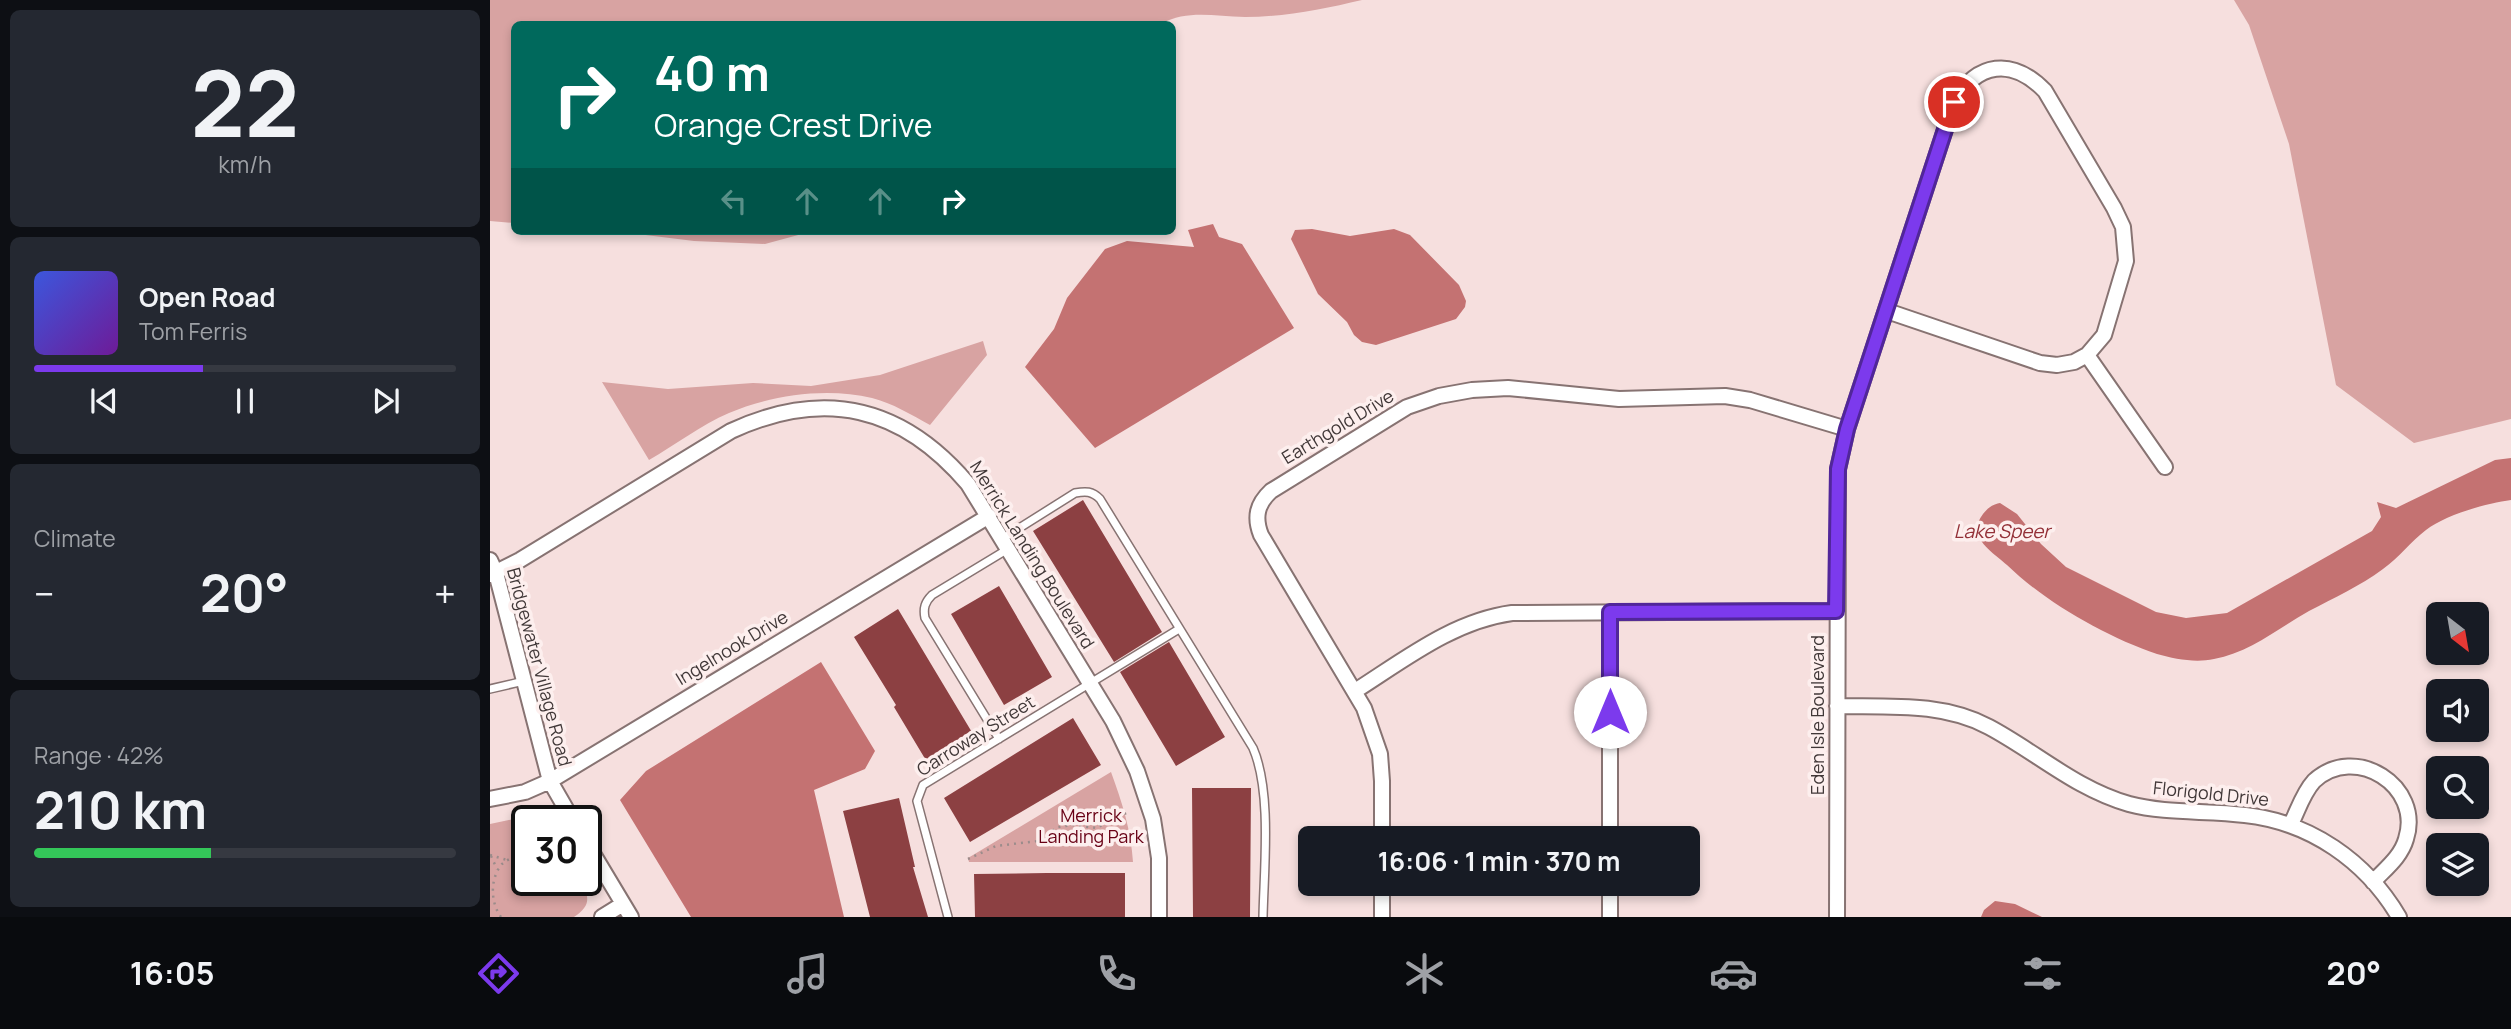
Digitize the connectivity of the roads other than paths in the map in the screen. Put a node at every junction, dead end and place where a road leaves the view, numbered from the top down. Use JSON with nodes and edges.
{"nodes":[{"id":1,"x":1887,"y":311,"type":"junction"},
{"id":2,"x":2087,"y":355,"type":"junction"},
{"id":3,"x":1847,"y":429,"type":"junction"},
{"id":4,"x":2165,"y":467,"type":"dead end"},
{"id":5,"x":989,"y":516,"type":"junction"},
{"id":6,"x":1006,"y":543,"type":"junction"},
{"id":7,"x":492,"y":569,"type":"edge"},
{"id":8,"x":1836,"y":611,"type":"junction"},
{"id":9,"x":1610,"y":612,"type":"junction"},
{"id":10,"x":1179,"y":629,"type":"junction"},
{"id":11,"x":524,"y":681,"type":"junction"},
{"id":12,"x":1090,"y":683,"type":"junction"},
{"id":13,"x":490,"y":688,"type":"edge"},
{"id":14,"x":1354,"y":691,"type":"junction"},
{"id":15,"x":1838,"y":706,"type":"junction"},
{"id":16,"x":999,"y":739,"type":"junction"},
{"id":17,"x":550,"y":781,"type":"junction"},
{"id":18,"x":490,"y":799,"type":"edge"},
{"id":19,"x":564,"y":805,"type":"edge"},
{"id":20,"x":2291,"y":824,"type":"junction"},
{"id":21,"x":1382,"y":826,"type":"edge"},
{"id":22,"x":1610,"y":826,"type":"edge"},
{"id":23,"x":602,"y":869,"type":"edge"},
{"id":24,"x":2373,"y":882,"type":"junction"},
{"id":25,"x":1382,"y":896,"type":"edge"},
{"id":26,"x":1610,"y":896,"type":"edge"},
{"id":27,"x":627,"y":911,"type":"edge"},
{"id":28,"x":602,"y":917,"type":"edge"},
{"id":29,"x":948,"y":917,"type":"edge"},
{"id":30,"x":1159,"y":917,"type":"edge"},
{"id":31,"x":1263,"y":917,"type":"edge"},
{"id":32,"x":1382,"y":917,"type":"edge"},
{"id":33,"x":1610,"y":917,"type":"edge"},
{"id":34,"x":1837,"y":917,"type":"edge"},
{"id":35,"x":2399,"y":917,"type":"edge"}],
"edges":[{"from":1,"to":2,"type":"street"},
{"from":1,"to":2,"type":"street","name":"Eden Isle Boulevard"},
{"from":1,"to":3,"type":"street","name":"Eden Isle Boulevard"},
{"from":2,"to":4,"type":"street"},
{"from":3,"to":8,"type":"street","name":"Eden Isle Boulevard"},
{"from":3,"to":14,"type":"street","name":"Earthgold Drive"},
{"from":5,"to":6,"type":"street","name":"Merrick Landing Boulevard"},
{"from":5,"to":7,"type":"street","name":"Merrick Landing Boulevard"},
{"from":5,"to":17,"type":"street","name":"Ingelnook Drive"},
{"from":6,"to":10,"type":"lane"},
{"from":6,"to":12,"type":"street","name":"Merrick Landing Boulevard"},
{"from":6,"to":16,"type":"lane"},
{"from":7,"to":11,"type":"street","name":"Bridgewater Village Road"},
{"from":8,"to":9,"type":"street"},
{"from":8,"to":15,"type":"street","name":"Eden Isle Boulevard"},
{"from":9,"to":14,"type":"street"},
{"from":9,"to":22,"type":"street"},
{"from":10,"to":12,"type":"lane","name":"Carroway Street"},
{"from":10,"to":31,"type":"lane"},
{"from":11,"to":13,"type":"lane"},
{"from":11,"to":17,"type":"street","name":"Bridgewater Village Road"},
{"from":12,"to":16,"type":"lane","name":"Carroway Street"},
{"from":12,"to":30,"type":"street","name":"Merrick Landing Boulevard"},
{"from":14,"to":21,"type":"street","name":"Earthgold Drive"},
{"from":15,"to":20,"type":"street","name":"Florigold Drive"},
{"from":15,"to":34,"type":"street","name":"Eden Isle Boulevard"},
{"from":16,"to":29,"type":"lane","name":"Carroway Street"},
{"from":17,"to":18,"type":"street","name":"Ingelnook Drive"},
{"from":17,"to":19,"type":"street","name":"Bridgewater Village Road"},
{"from":20,"to":24,"type":"street","name":"Florigold Drive"},
{"from":20,"to":24,"type":"street"},
{"from":23,"to":27,"type":"street"},
{"from":24,"to":35,"type":"street","name":"Florigold Drive"},
{"from":25,"to":32,"type":"street"},
{"from":26,"to":33,"type":"street"},
{"from":27,"to":28,"type":"street"}]}
